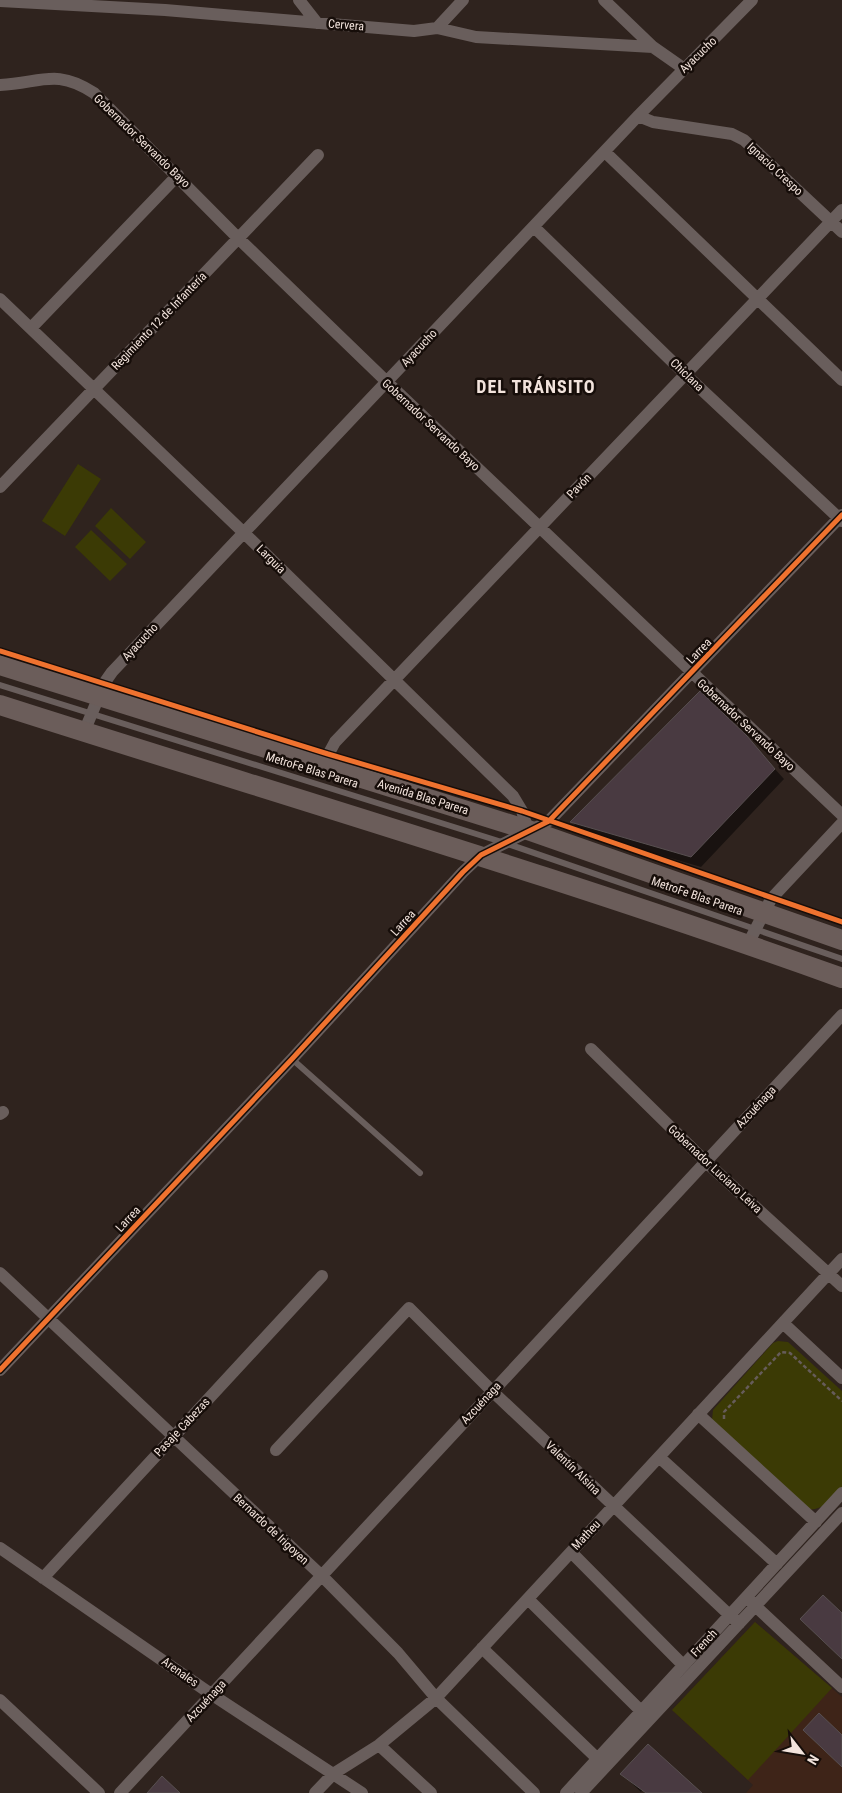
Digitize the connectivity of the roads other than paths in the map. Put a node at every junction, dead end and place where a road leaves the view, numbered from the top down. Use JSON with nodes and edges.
{"nodes":[{"id":1,"x":174,"y":0,"type":"edge"},
{"id":2,"x":298,"y":0,"type":"edge"},
{"id":3,"x":463,"y":0,"type":"edge"},
{"id":4,"x":604,"y":0,"type":"edge"},
{"id":5,"x":752,"y":0,"type":"edge"},
{"id":6,"x":0,"y":1,"type":"edge"},
{"id":7,"x":165,"y":10,"type":"junction"},
{"id":8,"x":317,"y":23,"type":"junction"},
{"id":9,"x":437,"y":28,"type":"junction"},
{"id":10,"x":653,"y":47,"type":"junction"},
{"id":11,"x":684,"y":68,"type":"junction"},
{"id":12,"x":2,"y":88,"type":"edge"},
{"id":13,"x":638,"y":116,"type":"junction"},
{"id":14,"x":604,"y":152,"type":"junction"},
{"id":15,"x":318,"y":155,"type":"dead end"},
{"id":16,"x":178,"y":175,"type":"junction"},
{"id":17,"x":842,"y":210,"type":"edge"},
{"id":18,"x":831,"y":222,"type":"junction"},
{"id":19,"x":534,"y":227,"type":"junction"},
{"id":20,"x":842,"y":232,"type":"edge"},
{"id":21,"x":238,"y":238,"type":"junction"},
{"id":22,"x":0,"y":299,"type":"edge"},
{"id":23,"x":757,"y":300,"type":"junction"},
{"id":24,"x":31,"y":328,"type":"junction"},
{"id":25,"x":686,"y":375,"type":"junction"},
{"id":26,"x":842,"y":380,"type":"edge"},
{"id":27,"x":387,"y":382,"type":"junction"},
{"id":28,"x":94,"y":388,"type":"junction"},
{"id":29,"x":0,"y":487,"type":"edge"},
{"id":30,"x":841,"y":518,"type":"edge"},
{"id":31,"x":539,"y":526,"type":"junction"},
{"id":32,"x":243,"y":532,"type":"junction"},
{"id":33,"x":0,"y":665,"type":"edge"},
{"id":34,"x":692,"y":673,"type":"junction"},
{"id":35,"x":394,"y":681,"type":"junction"},
{"id":36,"x":0,"y":685,"type":"edge"},
{"id":37,"x":0,"y":705,"type":"edge"},
{"id":38,"x":91,"y":714,"type":"junction"},
{"id":39,"x":322,"y":766,"type":"junction"},
{"id":40,"x":842,"y":815,"type":"edge"},
{"id":41,"x":842,"y":823,"type":"edge"},
{"id":42,"x":528,"y":830,"type":"junction"},
{"id":43,"x":505,"y":843,"type":"junction"},
{"id":44,"x":482,"y":855,"type":"junction"},
{"id":45,"x":755,"y":928,"type":"junction"},
{"id":46,"x":842,"y":940,"type":"edge"},
{"id":47,"x":842,"y":959,"type":"edge"},
{"id":48,"x":842,"y":978,"type":"edge"},
{"id":49,"x":842,"y":1015,"type":"edge"},
{"id":50,"x":591,"y":1049,"type":"dead end"},
{"id":51,"x":292,"y":1059,"type":"junction"},
{"id":52,"x":705,"y":1161,"type":"junction"},
{"id":53,"x":420,"y":1173,"type":"dead end"},
{"id":54,"x":842,"y":1259,"type":"edge"},
{"id":55,"x":0,"y":1273,"type":"edge"},
{"id":56,"x":829,"y":1274,"type":"junction"},
{"id":57,"x":322,"y":1276,"type":"dead end"},
{"id":58,"x":842,"y":1286,"type":"edge"},
{"id":59,"x":48,"y":1319,"type":"junction"},
{"id":60,"x":783,"y":1323,"type":"junction"},
{"id":61,"x":0,"y":1370,"type":"edge"},
{"id":62,"x":842,"y":1378,"type":"edge"},
{"id":63,"x":492,"y":1391,"type":"junction"},
{"id":64,"x":698,"y":1414,"type":"junction"},
{"id":65,"x":172,"y":1438,"type":"junction"},
{"id":66,"x":276,"y":1450,"type":"dead end"},
{"id":67,"x":659,"y":1457,"type":"junction"},
{"id":68,"x":842,"y":1494,"type":"edge"},
{"id":69,"x":613,"y":1506,"type":"junction"},
{"id":70,"x":842,"y":1513,"type":"edge"},
{"id":71,"x":816,"y":1522,"type":"junction"},
{"id":72,"x":0,"y":1548,"type":"edge"},
{"id":73,"x":571,"y":1552,"type":"junction"},
{"id":74,"x":777,"y":1564,"type":"junction"},
{"id":75,"x":322,"y":1576,"type":"junction"},
{"id":76,"x":42,"y":1578,"type":"junction"},
{"id":77,"x":746,"y":1597,"type":"junction"},
{"id":78,"x":528,"y":1599,"type":"junction"},
{"id":79,"x":756,"y":1607,"type":"junction"},
{"id":80,"x":734,"y":1620,"type":"junction"},
{"id":81,"x":482,"y":1648,"type":"junction"},
{"id":82,"x":683,"y":1665,"type":"junction"},
{"id":83,"x":842,"y":1687,"type":"edge"},
{"id":84,"x":211,"y":1694,"type":"junction"},
{"id":85,"x":436,"y":1698,"type":"junction"},
{"id":86,"x":0,"y":1700,"type":"edge"},
{"id":87,"x":641,"y":1711,"type":"junction"},
{"id":88,"x":379,"y":1745,"type":"junction"},
{"id":89,"x":601,"y":1763,"type":"junction"},
{"id":90,"x":334,"y":1774,"type":"junction"},
{"id":91,"x":99,"y":1793,"type":"edge"},
{"id":92,"x":120,"y":1793,"type":"edge"},
{"id":93,"x":315,"y":1793,"type":"edge"},
{"id":94,"x":362,"y":1793,"type":"edge"},
{"id":95,"x":431,"y":1793,"type":"edge"},
{"id":96,"x":534,"y":1793,"type":"edge"},
{"id":97,"x":566,"y":1793,"type":"edge"},
{"id":98,"x":581,"y":1793,"type":"edge"}],
"edges":[{"from":1,"to":7,"type":"street"},
{"from":2,"to":8,"type":"street"},
{"from":3,"to":9,"type":"street"},
{"from":4,"to":10,"type":"street"},
{"from":5,"to":11,"type":"street","name":"Ayacucho"},
{"from":6,"to":7,"type":"street","name":"Cervera"},
{"from":7,"to":8,"type":"street","name":"Cervera"},
{"from":8,"to":9,"type":"street","name":"Cervera"},
{"from":9,"to":10,"type":"street","name":"Cervera"},
{"from":10,"to":11,"type":"street"},
{"from":11,"to":13,"type":"street","name":"Ayacucho"},
{"from":12,"to":16,"type":"street","name":"Gobernador Servando Bayo"},
{"from":13,"to":14,"type":"street","name":"Ayacucho"},
{"from":13,"to":18,"type":"street","name":"Ignacio Crespo"},
{"from":14,"to":19,"type":"street","name":"Ayacucho"},
{"from":14,"to":23,"type":"street"},
{"from":15,"to":21,"type":"street","name":"Regimiento 12 de Infantería"},
{"from":16,"to":21,"type":"street","name":"Gobernador Servando Bayo"},
{"from":16,"to":24,"type":"street"},
{"from":17,"to":18,"type":"street","name":"Pavón"},
{"from":18,"to":20,"type":"street","name":"Ignacio Crespo"},
{"from":18,"to":23,"type":"street","name":"Pavón"},
{"from":19,"to":25,"type":"street","name":"Chiclana"},
{"from":19,"to":27,"type":"street","name":"Ayacucho"},
{"from":21,"to":27,"type":"street","name":"Gobernador Servando Bayo"},
{"from":21,"to":28,"type":"street","name":"Regimiento 12 de Infantería"},
{"from":22,"to":24,"type":"street","name":"Larguia"},
{"from":23,"to":25,"type":"street","name":"Pavón"},
{"from":23,"to":26,"type":"street"},
{"from":24,"to":28,"type":"street","name":"Larguia"},
{"from":25,"to":30,"type":"street","name":"Chiclana"},
{"from":25,"to":31,"type":"street","name":"Pavón"},
{"from":27,"to":31,"type":"street","name":"Gobernador Servando Bayo"},
{"from":27,"to":32,"type":"street","name":"Ayacucho"},
{"from":28,"to":29,"type":"street","name":"Regimiento 12 de Infantería"},
{"from":28,"to":32,"type":"street","name":"Larguia"},
{"from":30,"to":34,"type":"street","name":"Larrea"},
{"from":31,"to":34,"type":"street","name":"Gobernador Servando Bayo"},
{"from":31,"to":35,"type":"street","name":"Pavón"},
{"from":32,"to":35,"type":"street","name":"Larguia"},
{"from":32,"to":38,"type":"street","name":"Ayacucho"},
{"from":33,"to":38,"type":"main road","name":"Avenida Blas Parera"},
{"from":34,"to":40,"type":"street","name":"Gobernador Servando Bayo"},
{"from":34,"to":42,"type":"street","name":"Larrea"},
{"from":35,"to":39,"type":"street","name":"Pavón"},
{"from":35,"to":42,"type":"street","name":"Larguia"},
{"from":36,"to":38,"type":"lane","name":"MetroFe Blas Parera"},
{"from":37,"to":38,"type":"main road","name":"Avenida Blas Parera"},
{"from":38,"to":39,"type":"main road","name":"Avenida Blas Parera"},
{"from":38,"to":43,"type":"lane","name":"MetroFe Blas Parera"},
{"from":38,"to":44,"type":"main road","name":"Avenida Blas Parera"},
{"from":39,"to":42,"type":"main road","name":"Avenida Blas Parera"},
{"from":41,"to":45,"type":"street"},
{"from":42,"to":43,"type":"street","name":"Larrea"},
{"from":42,"to":45,"type":"main road","name":"Avenida Blas Parera"},
{"from":43,"to":44,"type":"street","name":"Larrea"},
{"from":43,"to":45,"type":"lane","name":"MetroFe Blas Parera"},
{"from":44,"to":45,"type":"main road","name":"Avenida Blas Parera"},
{"from":44,"to":51,"type":"street","name":"Larrea"},
{"from":45,"to":46,"type":"main road","name":"Avenida Blas Parera"},
{"from":45,"to":47,"type":"lane","name":"MetroFe Blas Parera"},
{"from":45,"to":48,"type":"main road","name":"Avenida Blas Parera"},
{"from":49,"to":52,"type":"street","name":"Azcuénaga"},
{"from":50,"to":52,"type":"street","name":"Gobernador Luciano Leiva"},
{"from":51,"to":53,"type":"lane"},
{"from":51,"to":59,"type":"street","name":"Larrea"},
{"from":52,"to":56,"type":"street","name":"Gobernador Luciano Leiva"},
{"from":52,"to":63,"type":"street","name":"Azcuénaga"},
{"from":54,"to":56,"type":"street","name":"Matheu"},
{"from":55,"to":59,"type":"street","name":"Bernardo de Irigoyen"},
{"from":56,"to":58,"type":"street","name":"Gobernador Luciano Leiva"},
{"from":56,"to":60,"type":"street","name":"Matheu"},
{"from":57,"to":65,"type":"street","name":"Pasaje Cabezas"},
{"from":59,"to":61,"type":"street","name":"Larrea"},
{"from":59,"to":65,"type":"street","name":"Bernardo de Irigoyen"},
{"from":60,"to":62,"type":"street"},
{"from":60,"to":64,"type":"street","name":"Matheu"},
{"from":63,"to":66,"type":"street","name":"Valentín Alsina"},
{"from":63,"to":69,"type":"street","name":"Valentín Alsina"},
{"from":63,"to":75,"type":"street","name":"Azcuénaga"},
{"from":64,"to":67,"type":"street","name":"Matheu"},
{"from":64,"to":71,"type":"street"},
{"from":65,"to":75,"type":"street","name":"Bernardo de Irigoyen"},
{"from":65,"to":76,"type":"street","name":"Pasaje Cabezas"},
{"from":67,"to":69,"type":"street","name":"Matheu"},
{"from":67,"to":74,"type":"street"},
{"from":68,"to":71,"type":"street","name":"French"},
{"from":69,"to":73,"type":"street","name":"Matheu"},
{"from":69,"to":80,"type":"street","name":"Valentín Alsina"},
{"from":70,"to":79,"type":"street","name":"French"},
{"from":71,"to":74,"type":"street","name":"French"},
{"from":72,"to":76,"type":"street","name":"Arenales"},
{"from":73,"to":78,"type":"street","name":"Matheu"},
{"from":73,"to":82,"type":"street"},
{"from":74,"to":77,"type":"street","name":"French"},
{"from":75,"to":84,"type":"street","name":"Azcuénaga"},
{"from":75,"to":85,"type":"street","name":"Bernardo de Irigoyen"},
{"from":76,"to":84,"type":"street","name":"Arenales"},
{"from":77,"to":79,"type":"street"},
{"from":77,"to":80,"type":"street","name":"French"},
{"from":78,"to":81,"type":"street","name":"Matheu"},
{"from":78,"to":87,"type":"street"},
{"from":79,"to":80,"type":"street","name":"French"},
{"from":79,"to":83,"type":"street"},
{"from":80,"to":82,"type":"street","name":"French"},
{"from":80,"to":89,"type":"street","name":"French"},
{"from":81,"to":85,"type":"street","name":"Matheu"},
{"from":81,"to":89,"type":"street"},
{"from":82,"to":87,"type":"street","name":"French"},
{"from":84,"to":90,"type":"street","name":"Arenales"},
{"from":84,"to":92,"type":"street","name":"Azcuénaga"},
{"from":85,"to":88,"type":"street","name":"Matheu"},
{"from":85,"to":96,"type":"street","name":"Bernardo de Irigoyen"},
{"from":86,"to":91,"type":"street"},
{"from":87,"to":89,"type":"street","name":"French"},
{"from":88,"to":90,"type":"street","name":"Matheu"},
{"from":88,"to":95,"type":"street"},
{"from":89,"to":97,"type":"street","name":"French"},
{"from":89,"to":98,"type":"street","name":"French"},
{"from":90,"to":93,"type":"street","name":"Matheu"},
{"from":90,"to":94,"type":"street","name":"Arenales"}]}
